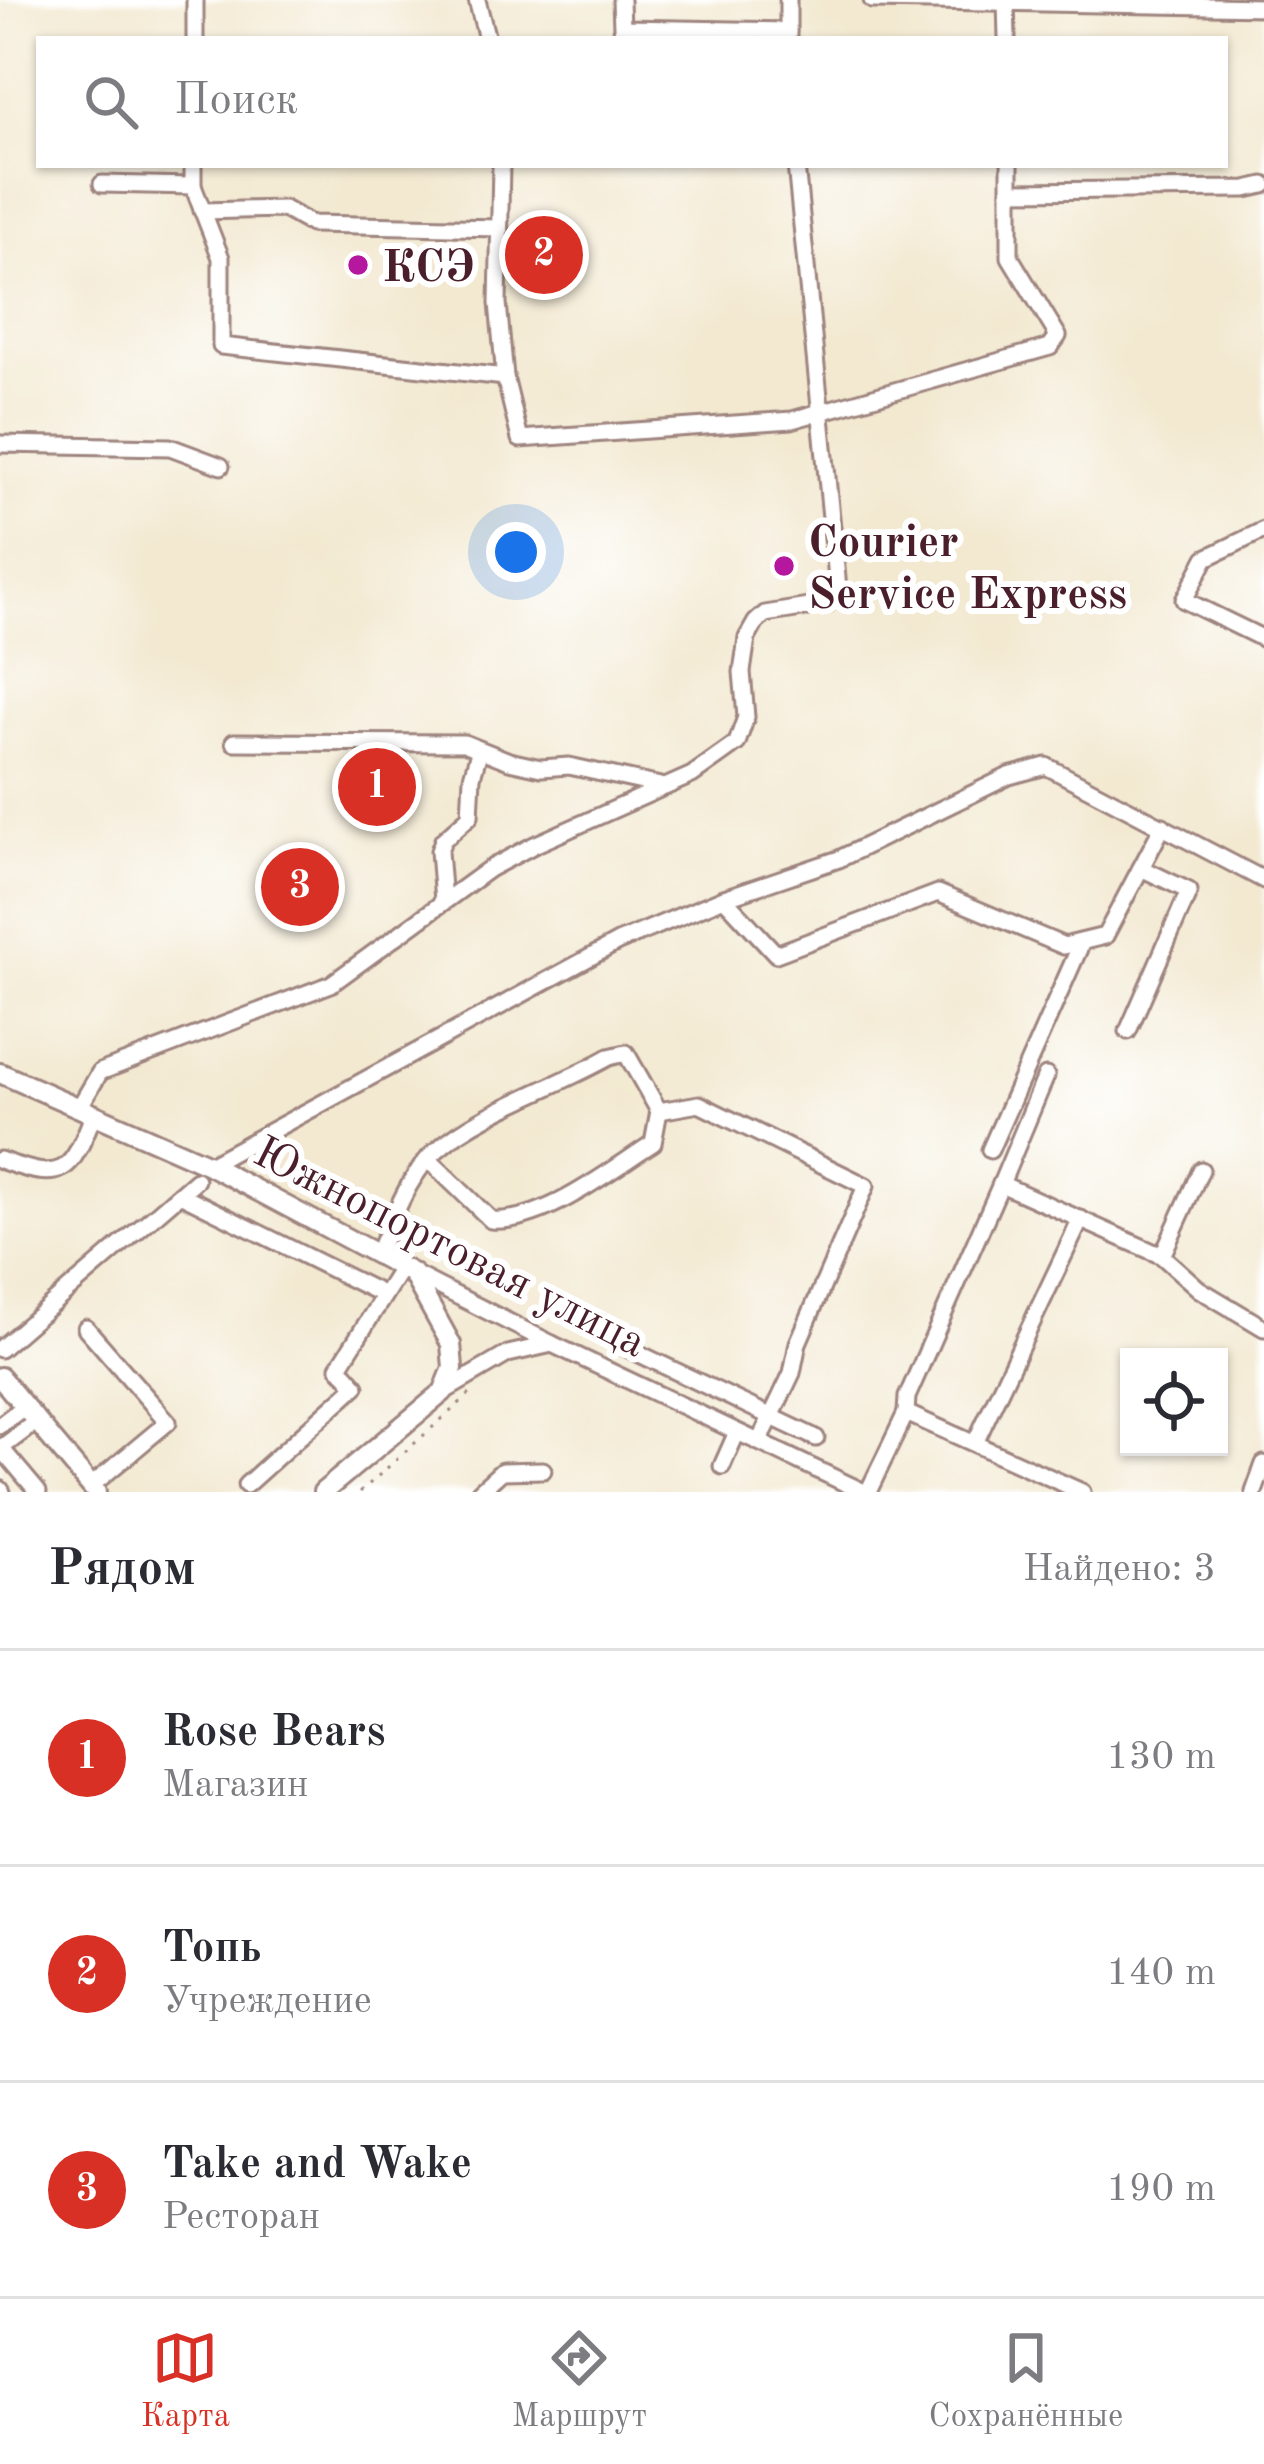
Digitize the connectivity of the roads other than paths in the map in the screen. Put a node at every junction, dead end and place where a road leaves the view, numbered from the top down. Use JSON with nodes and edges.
{"nodes":[{"id":1,"x":195,"y":0,"type":"edge"},
{"id":2,"x":477,"y":0,"type":"edge"},
{"id":3,"x":621,"y":0,"type":"edge"},
{"id":4,"x":788,"y":0,"type":"edge"},
{"id":5,"x":872,"y":0,"type":"edge"},
{"id":6,"x":1006,"y":2,"type":"edge"},
{"id":7,"x":1264,"y":7,"type":"edge"},
{"id":8,"x":788,"y":35,"type":"edge"},
{"id":9,"x":195,"y":36,"type":"edge"},
{"id":10,"x":486,"y":36,"type":"edge"},
{"id":11,"x":1007,"y":36,"type":"edge"},
{"id":12,"x":193,"y":168,"type":"edge"},
{"id":13,"x":502,"y":168,"type":"edge"},
{"id":14,"x":796,"y":168,"type":"edge"},
{"id":15,"x":1010,"y":168,"type":"edge"},
{"id":16,"x":102,"y":184,"type":"dead end"},
{"id":17,"x":1264,"y":185,"type":"edge"},
{"id":18,"x":193,"y":186,"type":"junction"},
{"id":19,"x":1010,"y":191,"type":"junction"},
{"id":20,"x":202,"y":212,"type":"junction"},
{"id":21,"x":499,"y":228,"type":"junction"},
{"id":22,"x":505,"y":377,"type":"junction"},
{"id":23,"x":820,"y":410,"type":"junction"},
{"id":24,"x":0,"y":443,"type":"edge"},
{"id":25,"x":221,"y":466,"type":"dead end"},
{"id":26,"x":1264,"y":530,"type":"edge"},
{"id":27,"x":1264,"y":639,"type":"edge"},
{"id":28,"x":234,"y":742,"type":"dead end"},
{"id":29,"x":479,"y":752,"type":"junction"},
{"id":30,"x":665,"y":787,"type":"junction"},
{"id":31,"x":1163,"y":826,"type":"junction"},
{"id":32,"x":1142,"y":868,"type":"junction"},
{"id":33,"x":1264,"y":880,"type":"edge"},
{"id":34,"x":724,"y":898,"type":"junction"},
{"id":35,"x":443,"y":901,"type":"junction"},
{"id":36,"x":1082,"y":942,"type":"junction"},
{"id":37,"x":1128,"y":1031,"type":"dead end"},
{"id":38,"x":0,"y":1073,"type":"edge"},
{"id":39,"x":1046,"y":1076,"type":"dead end"},
{"id":40,"x":87,"y":1110,"type":"junction"},
{"id":41,"x":659,"y":1112,"type":"junction"},
{"id":42,"x":990,"y":1150,"type":"dead end"},
{"id":43,"x":0,"y":1160,"type":"edge"},
{"id":44,"x":429,"y":1160,"type":"junction"},
{"id":45,"x":1201,"y":1170,"type":"dead end"},
{"id":46,"x":202,"y":1173,"type":"junction"},
{"id":47,"x":1001,"y":1184,"type":"junction"},
{"id":48,"x":180,"y":1194,"type":"junction"},
{"id":49,"x":1081,"y":1220,"type":"junction"},
{"id":50,"x":377,"y":1254,"type":"junction"},
{"id":51,"x":1162,"y":1256,"type":"junction"},
{"id":52,"x":407,"y":1270,"type":"junction"},
{"id":53,"x":385,"y":1295,"type":"junction"},
{"id":54,"x":86,"y":1328,"type":"dead end"},
{"id":55,"x":1264,"y":1328,"type":"edge"},
{"id":56,"x":552,"y":1344,"type":"junction"},
{"id":57,"x":625,"y":1347,"type":"dead end"},
{"id":58,"x":0,"y":1349,"type":"edge"},
{"id":59,"x":0,"y":1377,"type":"edge"},
{"id":60,"x":443,"y":1392,"type":"junction"},
{"id":61,"x":906,"y":1412,"type":"junction"},
{"id":62,"x":31,"y":1413,"type":"junction"},
{"id":63,"x":771,"y":1416,"type":"junction"},
{"id":64,"x":0,"y":1425,"type":"edge"},
{"id":65,"x":737,"y":1432,"type":"junction"},
{"id":66,"x":816,"y":1438,"type":"dead end"},
{"id":67,"x":759,"y":1442,"type":"junction"},
{"id":68,"x":975,"y":1444,"type":"junction"},
{"id":69,"x":1,"y":1448,"type":"edge"},
{"id":70,"x":1264,"y":1464,"type":"edge"},
{"id":71,"x":722,"y":1466,"type":"dead end"},
{"id":72,"x":543,"y":1470,"type":"dead end"},
{"id":73,"x":246,"y":1485,"type":"dead end"},
{"id":74,"x":336,"y":1488,"type":"edge"},
{"id":75,"x":94,"y":1489,"type":"edge"},
{"id":76,"x":38,"y":1492,"type":"edge"},
{"id":77,"x":479,"y":1492,"type":"edge"},
{"id":78,"x":866,"y":1492,"type":"edge"},
{"id":79,"x":1082,"y":1492,"type":"edge"},
{"id":80,"x":1254,"y":1492,"type":"edge"}],
"edges":[{"from":1,"to":9,"type":"street"},
{"from":2,"to":10,"type":"street"},
{"from":3,"to":8,"type":"street"},
{"from":4,"to":8,"type":"street"},
{"from":5,"to":6,"type":"street"},
{"from":6,"to":7,"type":"street"},
{"from":6,"to":11,"type":"street"},
{"from":12,"to":18,"type":"street"},
{"from":13,"to":21,"type":"street"},
{"from":14,"to":23,"type":"street"},
{"from":15,"to":19,"type":"street"},
{"from":16,"to":18,"type":"street"},
{"from":17,"to":19,"type":"street"},
{"from":18,"to":20,"type":"street"},
{"from":19,"to":23,"type":"street"},
{"from":20,"to":21,"type":"street"},
{"from":20,"to":22,"type":"street"},
{"from":21,"to":22,"type":"street"},
{"from":22,"to":23,"type":"street"},
{"from":23,"to":30,"type":"street"},
{"from":24,"to":25,"type":"street"},
{"from":26,"to":27,"type":"street"},
{"from":28,"to":29,"type":"street"},
{"from":29,"to":30,"type":"street"},
{"from":29,"to":35,"type":"street"},
{"from":30,"to":35,"type":"street"},
{"from":31,"to":32,"type":"street"},
{"from":31,"to":33,"type":"street"},
{"from":31,"to":34,"type":"street"},
{"from":32,"to":36,"type":"street"},
{"from":32,"to":37,"type":"street"},
{"from":34,"to":36,"type":"street"},
{"from":34,"to":46,"type":"street"},
{"from":35,"to":40,"type":"street"},
{"from":36,"to":42,"type":"street"},
{"from":38,"to":40,"type":"main road","name":"Южнопортовая улица"},
{"from":39,"to":47,"type":"street"},
{"from":40,"to":43,"type":"street"},
{"from":40,"to":46,"type":"main road","name":"Южнопортовая улица"},
{"from":41,"to":44,"type":"street"},
{"from":41,"to":44,"type":"street"},
{"from":41,"to":63,"type":"street"},
{"from":44,"to":50,"type":"street"},
{"from":45,"to":51,"type":"street"},
{"from":46,"to":48,"type":"street"},
{"from":46,"to":50,"type":"main road","name":"Южнопортовая улица"},
{"from":47,"to":49,"type":"street"},
{"from":47,"to":61,"type":"street"},
{"from":48,"to":53,"type":"street"},
{"from":48,"to":58,"type":"street"},
{"from":49,"to":51,"type":"street"},
{"from":49,"to":68,"type":"street"},
{"from":50,"to":52,"type":"main road","name":"Южнопортовая улица"},
{"from":51,"to":55,"type":"street"},
{"from":52,"to":53,"type":"street"},
{"from":52,"to":56,"type":"street","name":"Южнопортовая улица"},
{"from":52,"to":60,"type":"main road"},
{"from":53,"to":73,"type":"street"},
{"from":54,"to":75,"type":"street"},
{"from":56,"to":60,"type":"street"},
{"from":56,"to":65,"type":"street","name":"Южнопортовая улица"},
{"from":57,"to":63,"type":"street"},
{"from":59,"to":62,"type":"main road"},
{"from":60,"to":74,"type":"main road"},
{"from":61,"to":68,"type":"street"},
{"from":61,"to":78,"type":"street"},
{"from":62,"to":64,"type":"street"},
{"from":62,"to":69,"type":"street"},
{"from":62,"to":75,"type":"main road"},
{"from":63,"to":66,"type":"street"},
{"from":63,"to":67,"type":"street"},
{"from":65,"to":67,"type":"street","name":"Южнопортовая улица"},
{"from":65,"to":71,"type":"street"},
{"from":67,"to":78,"type":"street","name":"Южнопортовая улица"},
{"from":68,"to":79,"type":"street"},
{"from":69,"to":76,"type":"street"},
{"from":70,"to":80,"type":"street"},
{"from":72,"to":77,"type":"street"}]}
